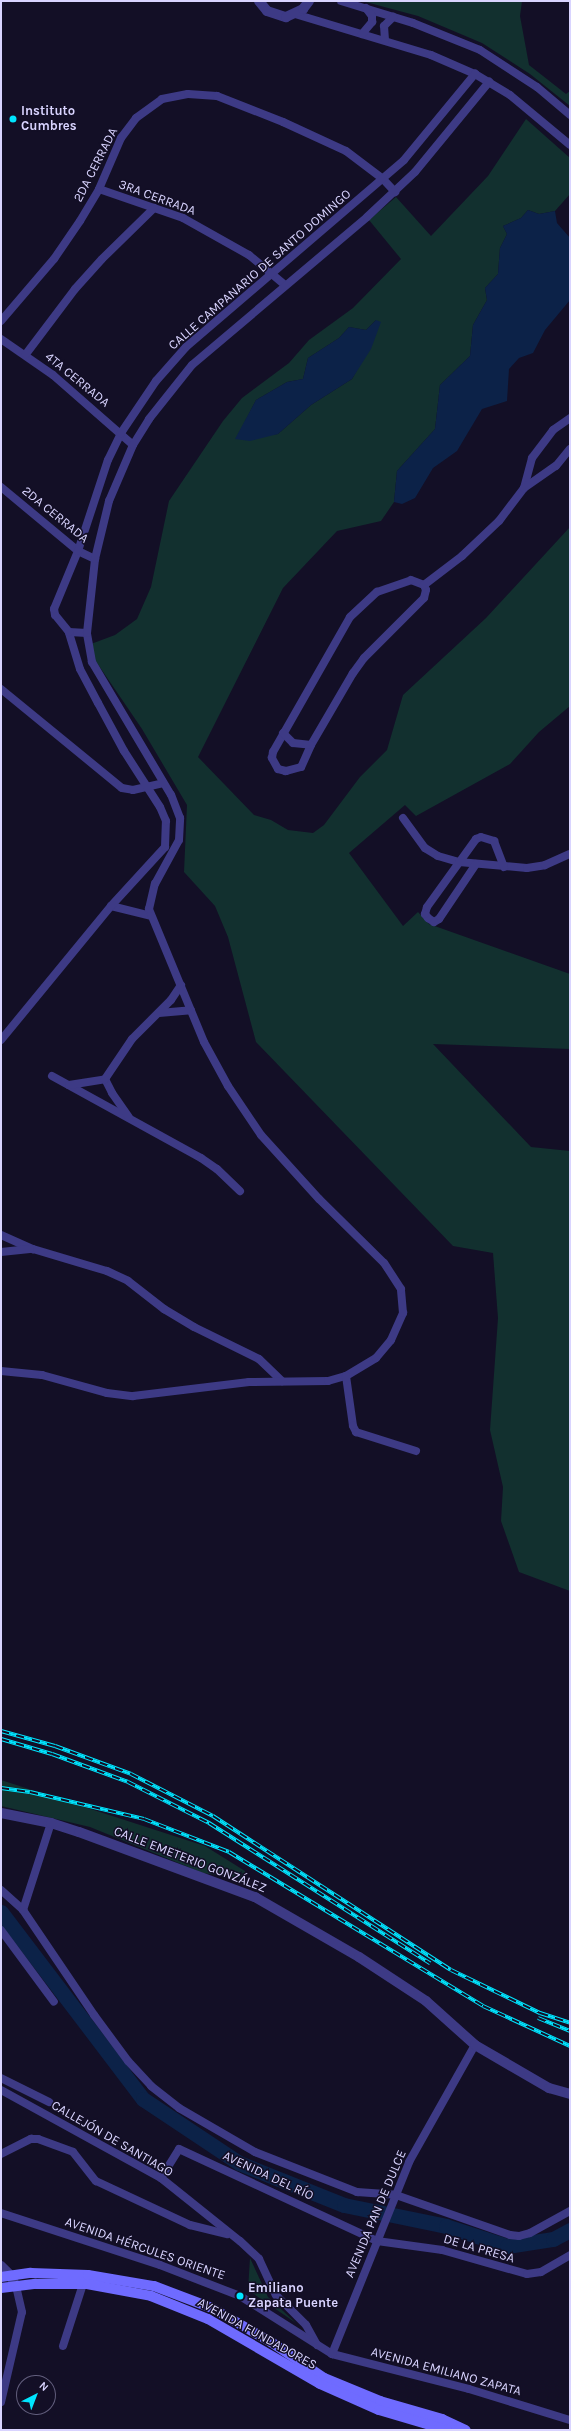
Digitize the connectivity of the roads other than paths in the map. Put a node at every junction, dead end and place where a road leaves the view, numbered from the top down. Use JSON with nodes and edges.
{"nodes":[{"id":1,"x":248,"y":1,"type":"edge"},
{"id":2,"x":309,"y":1,"type":"edge"},
{"id":3,"x":341,"y":1,"type":"edge"},
{"id":4,"x":358,"y":1,"type":"edge"},
{"id":5,"x":260,"y":2,"type":"edge"},
{"id":6,"x":366,"y":9,"type":"junction"},
{"id":7,"x":295,"y":14,"type":"junction"},
{"id":8,"x":393,"y":17,"type":"junction"},
{"id":9,"x":362,"y":34,"type":"junction"},
{"id":10,"x":385,"y":40,"type":"junction"},
{"id":11,"x":475,"y":74,"type":"junction"},
{"id":12,"x":489,"y":82,"type":"junction"},
{"id":13,"x":570,"y":115,"type":"edge"},
{"id":14,"x":570,"y":145,"type":"edge"},
{"id":15,"x":383,"y":179,"type":"junction"},
{"id":16,"x":99,"y":190,"type":"junction"},
{"id":17,"x":395,"y":192,"type":"junction"},
{"id":18,"x":154,"y":208,"type":"junction"},
{"id":19,"x":271,"y":273,"type":"junction"},
{"id":20,"x":285,"y":285,"type":"junction"},
{"id":21,"x":1,"y":321,"type":"edge"},
{"id":22,"x":1,"y":339,"type":"edge"},
{"id":23,"x":26,"y":354,"type":"junction"},
{"id":24,"x":570,"y":418,"type":"edge"},
{"id":25,"x":121,"y":433,"type":"junction"},
{"id":26,"x":134,"y":445,"type":"junction"},
{"id":27,"x":570,"y":449,"type":"edge"},
{"id":28,"x":1,"y":487,"type":"edge"},
{"id":29,"x":524,"y":488,"type":"junction"},
{"id":30,"x":78,"y":551,"type":"junction"},
{"id":31,"x":95,"y":559,"type":"junction"},
{"id":32,"x":424,"y":585,"type":"junction"},
{"id":33,"x":69,"y":632,"type":"junction"},
{"id":34,"x":87,"y":634,"type":"junction"},
{"id":35,"x":1,"y":689,"type":"edge"},
{"id":36,"x":112,"y":698,"type":"junction"},
{"id":37,"x":98,"y":703,"type":"junction"},
{"id":38,"x":282,"y":733,"type":"junction"},
{"id":39,"x":311,"y":745,"type":"junction"},
{"id":40,"x":163,"y":782,"type":"junction"},
{"id":41,"x":147,"y":786,"type":"junction"},
{"id":42,"x":403,"y":818,"type":"dead end"},
{"id":43,"x":570,"y":854,"type":"edge"},
{"id":44,"x":459,"y":862,"type":"junction"},
{"id":45,"x":476,"y":864,"type":"junction"},
{"id":46,"x":504,"y":867,"type":"junction"},
{"id":47,"x":111,"y":906,"type":"junction"},
{"id":48,"x":150,"y":916,"type":"junction"},
{"id":49,"x":181,"y":985,"type":"junction"},
{"id":50,"x":191,"y":1010,"type":"junction"},
{"id":51,"x":159,"y":1013,"type":"junction"},
{"id":52,"x":1,"y":1040,"type":"edge"},
{"id":53,"x":52,"y":1076,"type":"dead end"},
{"id":54,"x":105,"y":1079,"type":"junction"},
{"id":55,"x":69,"y":1085,"type":"junction"},
{"id":56,"x":130,"y":1119,"type":"junction"},
{"id":57,"x":240,"y":1191,"type":"dead end"},
{"id":58,"x":1,"y":1235,"type":"edge"},
{"id":59,"x":32,"y":1249,"type":"junction"},
{"id":60,"x":1,"y":1252,"type":"edge"},
{"id":61,"x":1,"y":1372,"type":"edge"},
{"id":62,"x":346,"y":1376,"type":"junction"},
{"id":63,"x":282,"y":1381,"type":"junction"},
{"id":64,"x":416,"y":1451,"type":"dead end"},
{"id":65,"x":1,"y":1813,"type":"edge"},
{"id":66,"x":51,"y":1823,"type":"junction"},
{"id":67,"x":1,"y":1890,"type":"edge"},
{"id":68,"x":23,"y":1910,"type":"junction"},
{"id":69,"x":1,"y":1930,"type":"edge"},
{"id":70,"x":54,"y":2002,"type":"dead end"},
{"id":71,"x":475,"y":2045,"type":"junction"},
{"id":72,"x":1,"y":2078,"type":"edge"},
{"id":73,"x":1,"y":2090,"type":"edge"},
{"id":74,"x":570,"y":2094,"type":"edge"},
{"id":75,"x":49,"y":2102,"type":"dead end"},
{"id":76,"x":1,"y":2154,"type":"edge"},
{"id":77,"x":161,"y":2178,"type":"junction"},
{"id":78,"x":396,"y":2195,"type":"junction"},
{"id":79,"x":570,"y":2211,"type":"edge"},
{"id":80,"x":1,"y":2213,"type":"edge"},
{"id":81,"x":230,"y":2235,"type":"junction"},
{"id":82,"x":379,"y":2237,"type":"junction"},
{"id":83,"x":570,"y":2255,"type":"edge"},
{"id":84,"x":1,"y":2266,"type":"edge"},
{"id":85,"x":6,"y":2277,"type":"edge"},
{"id":86,"x":82,"y":2284,"type":"junction"},
{"id":87,"x":16,"y":2286,"type":"junction"},
{"id":88,"x":1,"y":2288,"type":"edge"},
{"id":89,"x":317,"y":2345,"type":"junction"},
{"id":90,"x":63,"y":2346,"type":"dead end"},
{"id":91,"x":332,"y":2354,"type":"junction"},
{"id":92,"x":1,"y":2402,"type":"edge"},
{"id":93,"x":570,"y":2420,"type":"edge"},
{"id":94,"x":448,"y":2430,"type":"edge"},
{"id":95,"x":466,"y":2430,"type":"edge"}],
"edges":[{"from":1,"to":5,"type":"street"},
{"from":2,"to":7,"type":"street"},
{"from":3,"to":6,"type":"street"},
{"from":4,"to":6,"type":"street"},
{"from":5,"to":7,"type":"street"},
{"from":6,"to":8,"type":"street"},
{"from":6,"to":9,"type":"street"},
{"from":7,"to":9,"type":"street"},
{"from":8,"to":10,"type":"street"},
{"from":8,"to":13,"type":"street"},
{"from":9,"to":10,"type":"street"},
{"from":10,"to":11,"type":"street"},
{"from":11,"to":12,"type":"street"},
{"from":11,"to":15,"type":"street","name":"CALLE CAMPANARIO DE SANTO DOMINGO"},
{"from":12,"to":14,"type":"street"},
{"from":12,"to":17,"type":"street","name":"CALLE CAMPANARIO DE SANTO DOMINGO"},
{"from":15,"to":16,"type":"street","name":"2DA CERRADA"},
{"from":15,"to":17,"type":"street","name":"2DA CERRADA"},
{"from":15,"to":19,"type":"street","name":"CALLE CAMPANARIO DE SANTO DOMINGO"},
{"from":16,"to":18,"type":"street","name":"3RA CERRADA"},
{"from":16,"to":21,"type":"street","name":"2DA CERRADA"},
{"from":17,"to":20,"type":"street","name":"CALLE CAMPANARIO DE SANTO DOMINGO"},
{"from":18,"to":19,"type":"street","name":"3RA CERRADA"},
{"from":18,"to":23,"type":"street"},
{"from":19,"to":20,"type":"street","name":"3RA CERRADA"},
{"from":19,"to":25,"type":"street","name":"CALLE CAMPANARIO DE SANTO DOMINGO"},
{"from":20,"to":26,"type":"street","name":"CALLE CAMPANARIO DE SANTO DOMINGO"},
{"from":22,"to":23,"type":"street","name":"4TA CERRADA"},
{"from":23,"to":25,"type":"street","name":"4TA CERRADA"},
{"from":24,"to":29,"type":"street"},
{"from":25,"to":26,"type":"street","name":"4TA CERRADA"},
{"from":25,"to":30,"type":"street","name":"CALLE CAMPANARIO DE SANTO DOMINGO"},
{"from":26,"to":31,"type":"street","name":"CALLE CAMPANARIO DE SANTO DOMINGO"},
{"from":27,"to":29,"type":"street"},
{"from":28,"to":30,"type":"street","name":"2DA CERRADA"},
{"from":29,"to":32,"type":"street"},
{"from":30,"to":31,"type":"street","name":"2DA CERRADA"},
{"from":30,"to":33,"type":"street","name":"CALLE CAMPANARIO DE SANTO DOMINGO"},
{"from":31,"to":34,"type":"street","name":"CALLE CAMPANARIO DE SANTO DOMINGO"},
{"from":32,"to":38,"type":"street"},
{"from":32,"to":39,"type":"street"},
{"from":33,"to":34,"type":"street"},
{"from":33,"to":37,"type":"street","name":"CALLE CAMPANARIO DE SANTO DOMINGO"},
{"from":34,"to":36,"type":"street","name":"CALLE CAMPANARIO DE SANTO DOMINGO"},
{"from":35,"to":41,"type":"street"},
{"from":36,"to":37,"type":"street"},
{"from":36,"to":40,"type":"street","name":"CALLE CAMPANARIO DE SANTO DOMINGO"},
{"from":37,"to":41,"type":"street","name":"CALLE CAMPANARIO DE SANTO DOMINGO"},
{"from":38,"to":39,"type":"street"},
{"from":38,"to":39,"type":"street"},
{"from":40,"to":41,"type":"street"},
{"from":40,"to":48,"type":"street","name":"CALLE CAMPANARIO DE SANTO DOMINGO"},
{"from":41,"to":47,"type":"street","name":"CALLE CAMPANARIO DE SANTO DOMINGO"},
{"from":42,"to":44,"type":"street"},
{"from":43,"to":46,"type":"street"},
{"from":44,"to":45,"type":"street"},
{"from":44,"to":45,"type":"street"},
{"from":44,"to":46,"type":"street"},
{"from":45,"to":46,"type":"street"},
{"from":47,"to":48,"type":"street"},
{"from":47,"to":52,"type":"street","name":"CALLE CAMPANARIO DE SANTO DOMINGO"},
{"from":48,"to":49,"type":"street"},
{"from":49,"to":50,"type":"street"},
{"from":49,"to":51,"type":"street"},
{"from":50,"to":51,"type":"street"},
{"from":50,"to":62,"type":"street"},
{"from":51,"to":54,"type":"street"},
{"from":53,"to":55,"type":"street"},
{"from":54,"to":55,"type":"street"},
{"from":54,"to":56,"type":"street"},
{"from":55,"to":56,"type":"street"},
{"from":56,"to":57,"type":"street"},
{"from":58,"to":59,"type":"street"},
{"from":59,"to":60,"type":"street"},
{"from":59,"to":63,"type":"street"},
{"from":61,"to":63,"type":"street"},
{"from":62,"to":63,"type":"street"},
{"from":62,"to":64,"type":"street"},
{"from":65,"to":66,"type":"street","name":"CALLE EMETERIO GONZÁLEZ"},
{"from":66,"to":68,"type":"street"},
{"from":66,"to":71,"type":"street","name":"CALLE EMETERIO GONZÁLEZ"},
{"from":67,"to":68,"type":"street"},
{"from":68,"to":78,"type":"street"},
{"from":69,"to":70,"type":"street"},
{"from":71,"to":74,"type":"street","name":"CALLE EMETERIO GONZÁLEZ"},
{"from":71,"to":78,"type":"street","name":"AVENIDA PAN DE DULCE"},
{"from":72,"to":75,"type":"street","name":"CALLEJÓN DE SANTIAGO"},
{"from":73,"to":77,"type":"street","name":"CALLEJÓN DE SANTIAGO"},
{"from":76,"to":81,"type":"street"},
{"from":77,"to":81,"type":"street","name":"CALLEJÓN DE SANTIAGO"},
{"from":77,"to":82,"type":"street","name":"AVENIDA DEL RÍO"},
{"from":78,"to":79,"type":"street"},
{"from":78,"to":82,"type":"street","name":"AVENIDA PAN DE DULCE"},
{"from":80,"to":89,"type":"street","name":"AVENIDA HÉRCULES ORIENTE"},
{"from":81,"to":89,"type":"street","name":"CALLEJÓN DE SANTIAGO"},
{"from":82,"to":83,"type":"street","name":"DE LA PRESA"},
{"from":82,"to":91,"type":"street","name":"AVENIDA PAN DE DULCE"},
{"from":84,"to":85,"type":"street"},
{"from":85,"to":87,"type":"street"},
{"from":85,"to":95,"type":"main road","name":"AVENIDA FUNDADORES"},
{"from":86,"to":87,"type":"main road","name":"AVENIDA FUNDADORES"},
{"from":86,"to":90,"type":"street"},
{"from":86,"to":94,"type":"main road","name":"AVENIDA FUNDADORES"},
{"from":87,"to":88,"type":"main road","name":"AVENIDA FUNDADORES"},
{"from":87,"to":92,"type":"street"},
{"from":89,"to":91,"type":"street","name":"AVENIDA EMILIANO ZAPATA"},
{"from":91,"to":93,"type":"street","name":"AVENIDA EMILIANO ZAPATA"}]}
